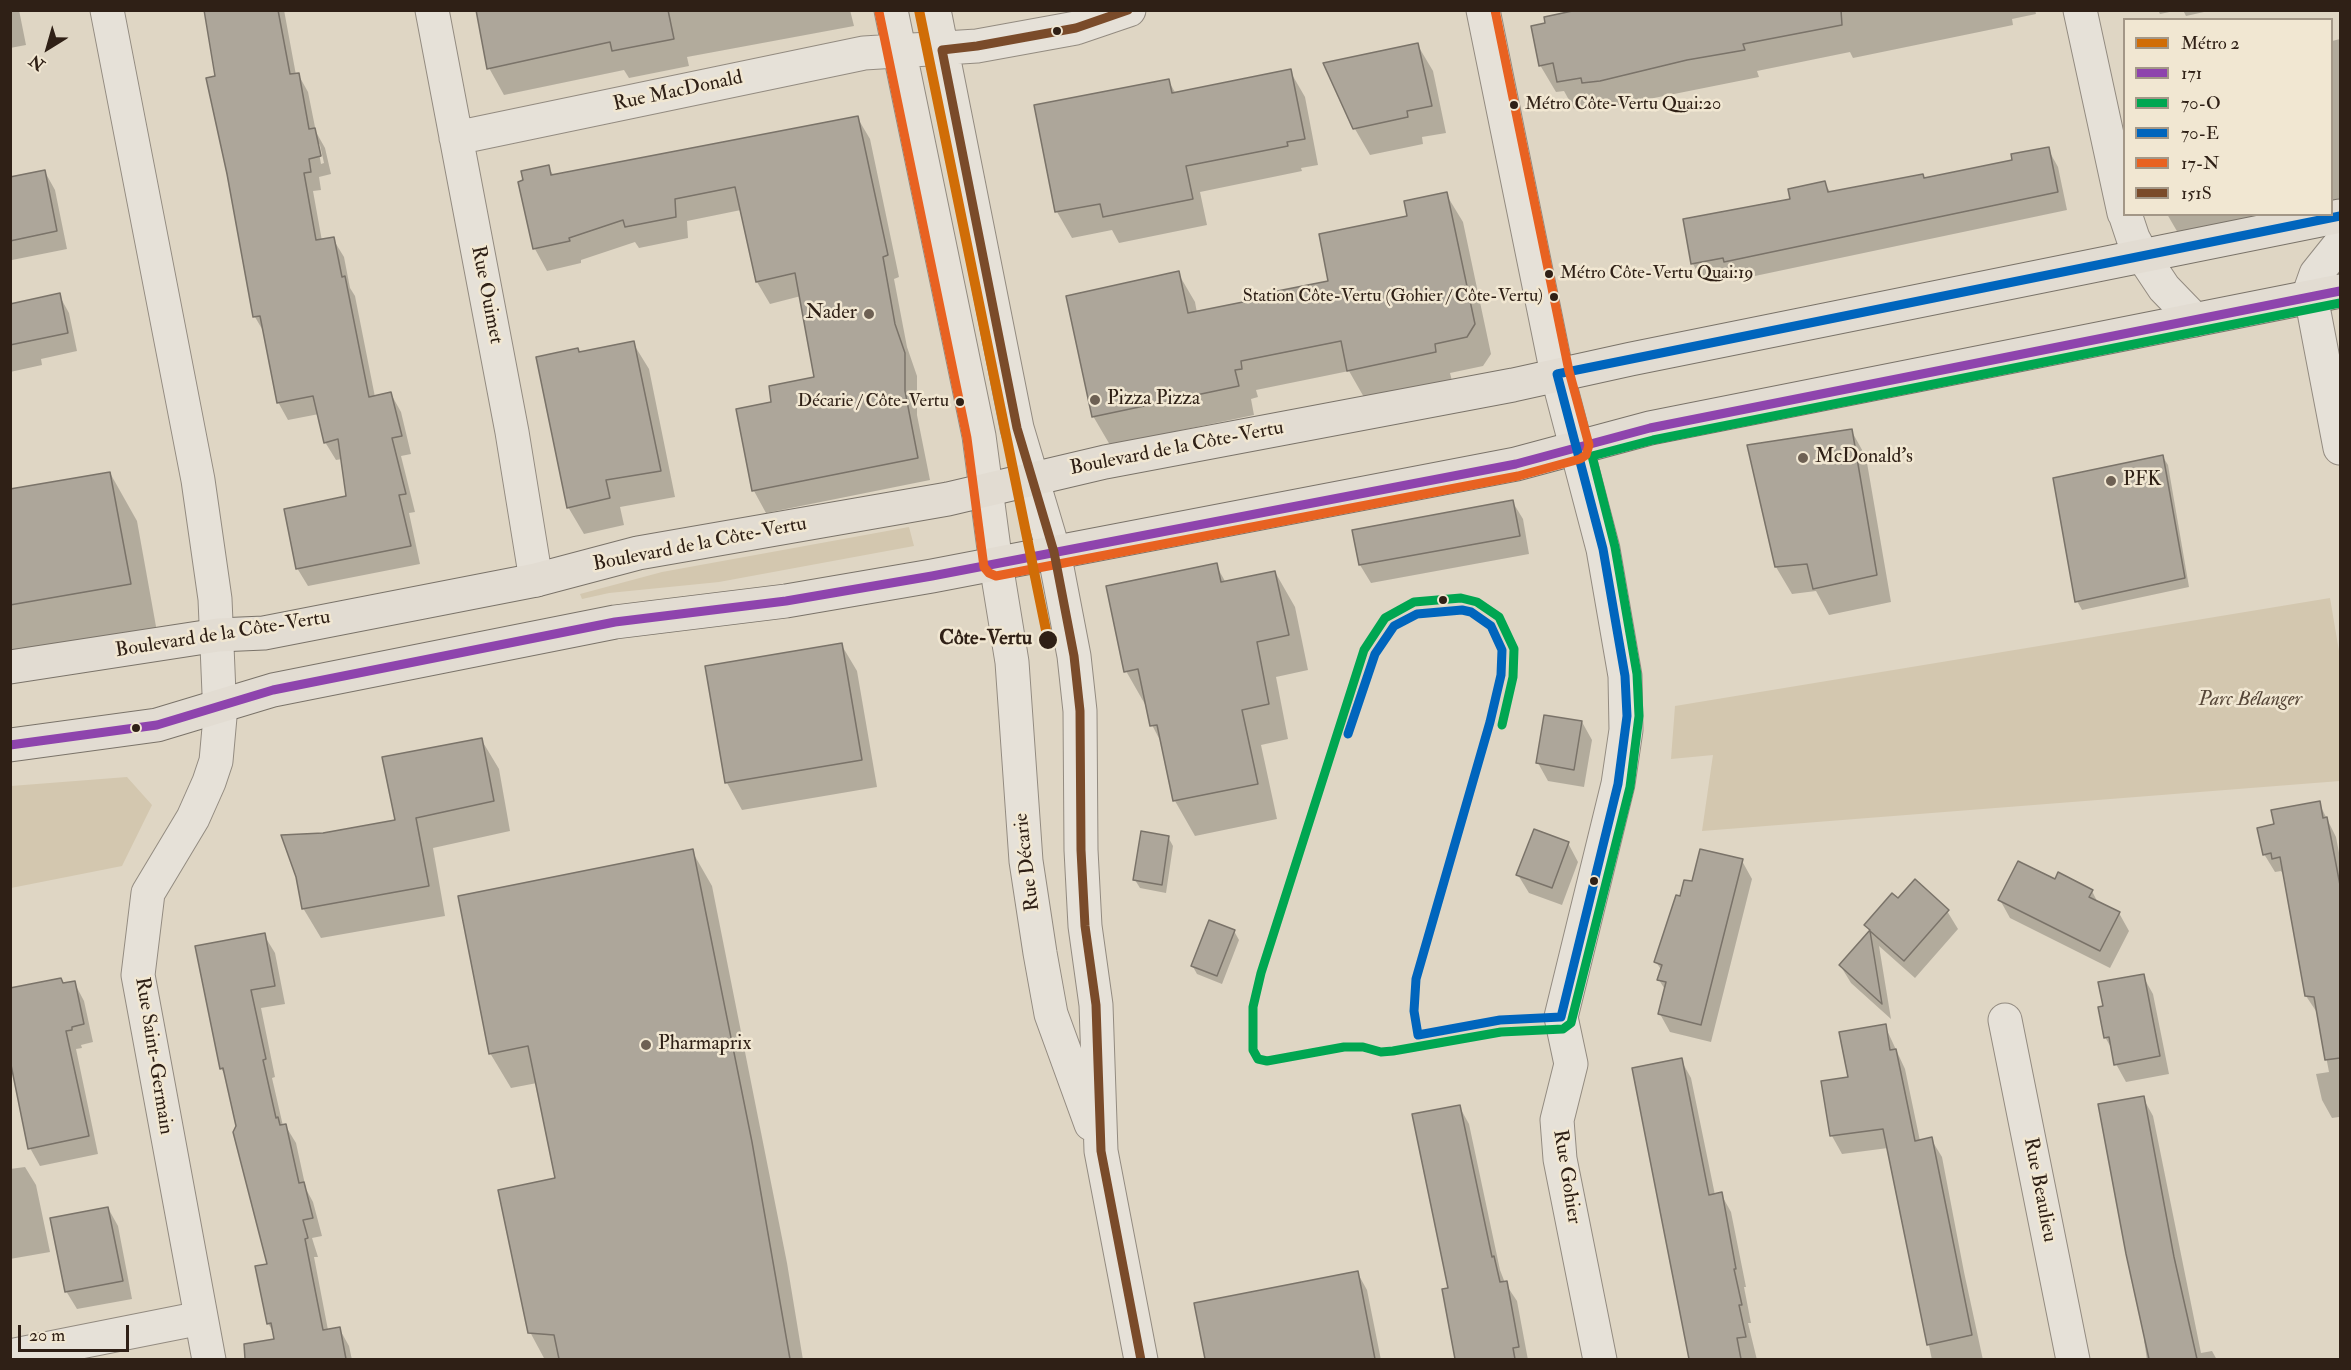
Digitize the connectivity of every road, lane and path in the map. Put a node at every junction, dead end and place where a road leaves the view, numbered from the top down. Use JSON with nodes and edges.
{"nodes":[{"id":1,"x":107,"y":10,"type":"edge"},
{"id":2,"x":432,"y":10,"type":"edge"},
{"id":3,"x":891,"y":10,"type":"edge"},
{"id":4,"x":934,"y":10,"type":"edge"},
{"id":5,"x":1129,"y":10,"type":"edge"},
{"id":6,"x":1483,"y":10,"type":"edge"},
{"id":7,"x":2080,"y":10,"type":"edge"},
{"id":8,"x":942,"y":50,"type":"junction"},
{"id":9,"x":900,"y":51,"type":"junction"},
{"id":10,"x":456,"y":138,"type":"junction"},
{"id":11,"x":2123,"y":205,"type":"edge"},
{"id":12,"x":2126,"y":216,"type":"edge"},
{"id":13,"x":2340,"y":216,"type":"edge"},
{"id":14,"x":2340,"y":244,"type":"edge"},
{"id":15,"x":2142,"y":255,"type":"junction"},
{"id":16,"x":2326,"y":294,"type":"edge"},
{"id":17,"x":2194,"y":320,"type":"junction"},
{"id":18,"x":1557,"y":374,"type":"junction"},
{"id":19,"x":1577,"y":447,"type":"junction"},
{"id":20,"x":2340,"y":448,"type":"edge"},
{"id":21,"x":1033,"y":480,"type":"junction"},
{"id":22,"x":986,"y":490,"type":"junction"},
{"id":23,"x":1054,"y":552,"type":"junction"},
{"id":24,"x":996,"y":564,"type":"junction"},
{"id":25,"x":536,"y":580,"type":"junction"},
{"id":26,"x":218,"y":635,"type":"junction"},
{"id":27,"x":10,"y":667,"type":"edge"},
{"id":28,"x":220,"y":706,"type":"junction"},
{"id":29,"x":10,"y":745,"type":"edge"},
{"id":30,"x":2005,"y":1020,"type":"dead end"},
{"id":31,"x":1101,"y":1151,"type":"junction"},
{"id":32,"x":201,"y":1318,"type":"junction"},
{"id":33,"x":10,"y":1356,"type":"edge"},
{"id":34,"x":209,"y":1359,"type":"edge"},
{"id":35,"x":1141,"y":1359,"type":"edge"},
{"id":36,"x":1600,"y":1359,"type":"edge"},
{"id":37,"x":2073,"y":1359,"type":"edge"}],
"edges":[{"from":1,"to":26,"type":"street","name":"Rue Saint-Germain"},
{"from":2,"to":10,"type":"street","name":"Rue Ouimet"},
{"from":3,"to":9,"type":"street","name":"Rue Décarie"},
{"from":4,"to":8,"type":"street","name":"Rue Décarie"},
{"from":5,"to":8,"type":"street","name":"Rue MacDonald"},
{"from":6,"to":18,"type":"street","name":"Rue Gohier"},
{"from":7,"to":11,"type":"street"},
{"from":8,"to":9,"type":"street","name":"Rue MacDonald"},
{"from":8,"to":21,"type":"street","name":"Rue Décarie"},
{"from":9,"to":10,"type":"street","name":"Rue MacDonald"},
{"from":9,"to":22,"type":"street","name":"Rue Décarie"},
{"from":10,"to":25,"type":"street","name":"Rue Ouimet"},
{"from":12,"to":15,"type":"street"},
{"from":13,"to":15,"type":"main road","name":"Boulevard de la Côte-Vertu"},
{"from":14,"to":16,"type":"street"},
{"from":15,"to":17,"type":"street"},
{"from":15,"to":18,"type":"main road","name":"Boulevard de la Côte-Vertu"},
{"from":16,"to":17,"type":"main road"},
{"from":16,"to":20,"type":"street"},
{"from":17,"to":19,"type":"main road"},
{"from":18,"to":19,"type":"street","name":"Rue Gohier"},
{"from":18,"to":21,"type":"main road","name":"Boulevard de la Côte-Vertu"},
{"from":19,"to":23,"type":"main road"},
{"from":19,"to":36,"type":"street","name":"Rue Gohier"},
{"from":21,"to":22,"type":"main road","name":"Boulevard de la Côte-Vertu"},
{"from":21,"to":23,"type":"street","name":"Rue Décarie"},
{"from":22,"to":24,"type":"street","name":"Rue Décarie"},
{"from":22,"to":25,"type":"main road","name":"Boulevard de la Côte-Vertu"},
{"from":23,"to":24,"type":"main road"},
{"from":23,"to":31,"type":"street","name":"Rue Décarie"},
{"from":24,"to":28,"type":"main road"},
{"from":24,"to":31,"type":"street","name":"Rue Décarie"},
{"from":25,"to":26,"type":"main road","name":"Boulevard de la Côte-Vertu"},
{"from":26,"to":27,"type":"main road","name":"Boulevard de la Côte-Vertu"},
{"from":26,"to":28,"type":"street","name":"Rue Saint-Germain"},
{"from":28,"to":29,"type":"main road"},
{"from":28,"to":32,"type":"street","name":"Rue Saint-Germain"},
{"from":30,"to":37,"type":"street","name":"Rue Beaulieu"},
{"from":31,"to":35,"type":"street","name":"Rue Décarie"},
{"from":32,"to":33,"type":"street"},
{"from":32,"to":34,"type":"street","name":"Rue Saint-Germain"}]}
